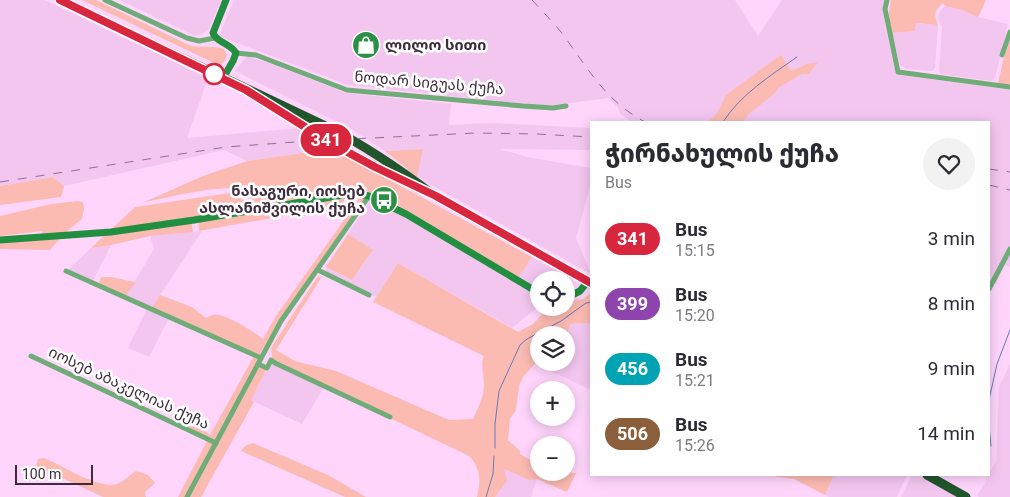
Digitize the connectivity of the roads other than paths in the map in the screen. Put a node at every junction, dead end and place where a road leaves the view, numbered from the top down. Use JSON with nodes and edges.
{"nodes":[{"id":1,"x":60,"y":0,"type":"edge"},
{"id":2,"x":105,"y":0,"type":"edge"},
{"id":3,"x":226,"y":0,"type":"edge"},
{"id":4,"x":888,"y":0,"type":"edge"},
{"id":5,"x":1010,"y":32,"type":"edge"},
{"id":6,"x":215,"y":38,"type":"junction"},
{"id":7,"x":236,"y":53,"type":"junction"},
{"id":8,"x":1002,"y":55,"type":"dead end"},
{"id":9,"x":223,"y":78,"type":"junction"},
{"id":10,"x":1010,"y":87,"type":"edge"},
{"id":11,"x":246,"y":90,"type":"junction"},
{"id":12,"x":566,"y":106,"type":"dead end"},
{"id":13,"x":369,"y":196,"type":"junction"},
{"id":14,"x":436,"y":196,"type":"junction"},
{"id":15,"x":0,"y":240,"type":"edge"},
{"id":16,"x":1010,"y":249,"type":"edge"},
{"id":17,"x":318,"y":270,"type":"junction"},
{"id":18,"x":66,"y":271,"type":"dead end"},
{"id":19,"x":590,"y":282,"type":"edge"},
{"id":20,"x":530,"y":288,"type":"edge"},
{"id":21,"x":990,"y":288,"type":"edge"},
{"id":22,"x":575,"y":294,"type":"edge"},
{"id":23,"x":369,"y":296,"type":"dead end"},
{"id":24,"x":265,"y":350,"type":"junction"},
{"id":25,"x":31,"y":356,"type":"dead end"},
{"id":26,"x":271,"y":360,"type":"junction"},
{"id":27,"x":259,"y":361,"type":"junction"},
{"id":28,"x":390,"y":417,"type":"dead end"},
{"id":29,"x":216,"y":443,"type":"junction"},
{"id":30,"x":929,"y":476,"type":"edge"},
{"id":31,"x":187,"y":497,"type":"edge"},
{"id":32,"x":966,"y":497,"type":"edge"}],
"edges":[{"from":1,"to":9,"type":"highway"},
{"from":2,"to":6,"type":"street"},
{"from":3,"to":6,"type":"street"},
{"from":4,"to":10,"type":"street"},
{"from":5,"to":8,"type":"street"},
{"from":6,"to":7,"type":"street","name":"ნოდარ სიგუას ქუჩა"},
{"from":7,"to":9,"type":"street"},
{"from":7,"to":12,"type":"street","name":"ნოდარ სიგუას ქუჩა"},
{"from":9,"to":11,"type":"highway"},
{"from":11,"to":14,"type":"highway"},
{"from":11,"to":14,"type":"highway"},
{"from":13,"to":15,"type":"street"},
{"from":13,"to":17,"type":"street"},
{"from":13,"to":20,"type":"street"},
{"from":14,"to":19,"type":"highway"},
{"from":16,"to":21,"type":"street"},
{"from":17,"to":23,"type":"street"},
{"from":17,"to":24,"type":"street"},
{"from":18,"to":27,"type":"street"},
{"from":19,"to":22,"type":"street"},
{"from":24,"to":26,"type":"street"},
{"from":24,"to":27,"type":"street"},
{"from":25,"to":29,"type":"street","name":"იოსებ აბაკელიას ქუჩა"},
{"from":26,"to":27,"type":"street"},
{"from":26,"to":28,"type":"street"},
{"from":27,"to":29,"type":"street"},
{"from":29,"to":31,"type":"street"},
{"from":30,"to":32,"type":"highway"}]}
